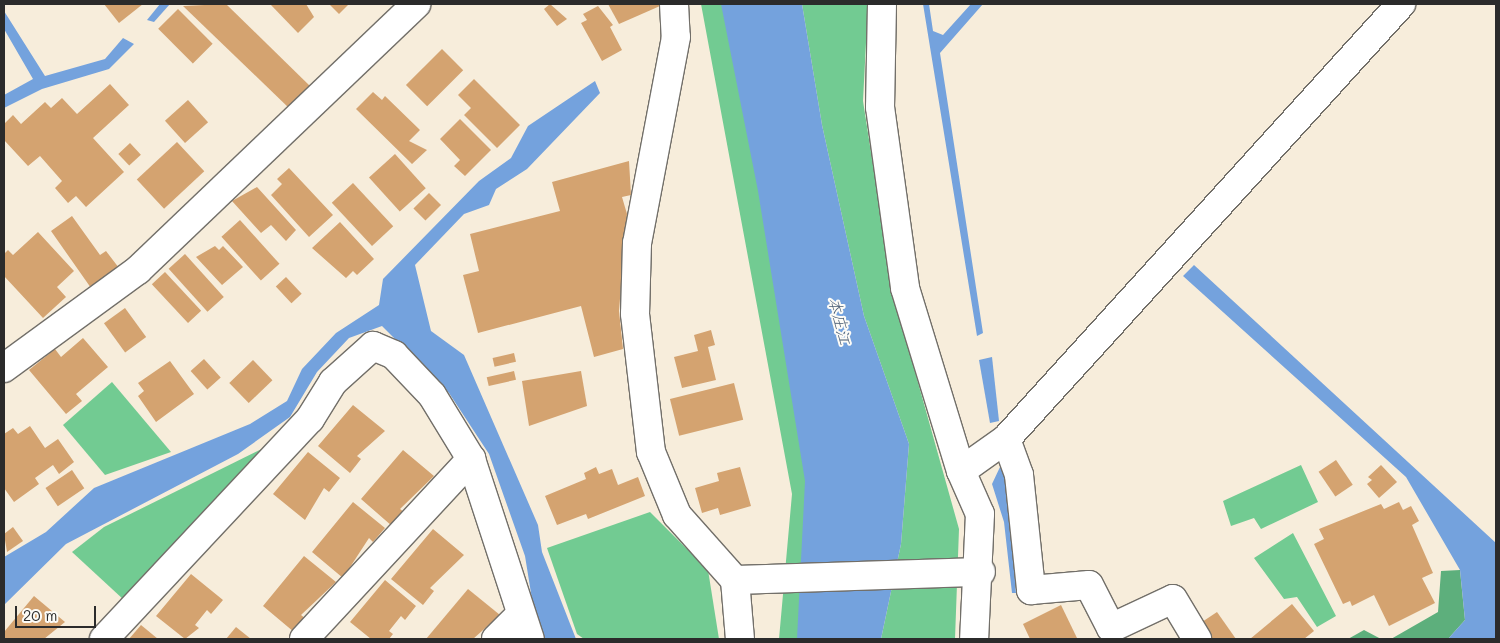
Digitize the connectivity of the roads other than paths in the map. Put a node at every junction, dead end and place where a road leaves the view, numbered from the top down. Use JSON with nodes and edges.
{"nodes":[{"id":1,"x":416,"y":4,"type":"edge"},
{"id":2,"x":674,"y":4,"type":"edge"},
{"id":3,"x":882,"y":4,"type":"edge"},
{"id":4,"x":1401,"y":4,"type":"edge"},
{"id":5,"x":4,"y":368,"type":"edge"},
{"id":6,"x":1006,"y":439,"type":"junction"},
{"id":7,"x":471,"y":459,"type":"junction"},
{"id":8,"x":961,"y":471,"type":"junction"},
{"id":9,"x":981,"y":572,"type":"junction"},
{"id":10,"x":747,"y":580,"type":"junction"},
{"id":11,"x":520,"y":614,"type":"junction"},
{"id":12,"x":1102,"y":634,"type":"edge"},
{"id":13,"x":104,"y":639,"type":"edge"},
{"id":14,"x":304,"y":639,"type":"edge"},
{"id":15,"x":496,"y":639,"type":"edge"},
{"id":16,"x":530,"y":639,"type":"edge"},
{"id":17,"x":740,"y":639,"type":"edge"},
{"id":18,"x":974,"y":639,"type":"edge"},
{"id":19,"x":1197,"y":639,"type":"edge"}],
"edges":[{"from":1,"to":5,"type":"street"},
{"from":2,"to":10,"type":"street"},
{"from":3,"to":8,"type":"street"},
{"from":4,"to":6,"type":"street"},
{"from":6,"to":8,"type":"street"},
{"from":6,"to":12,"type":"street"},
{"from":7,"to":11,"type":"street"},
{"from":7,"to":13,"type":"street"},
{"from":7,"to":14,"type":"street"},
{"from":8,"to":9,"type":"street"},
{"from":9,"to":10,"type":"street"},
{"from":9,"to":18,"type":"street"},
{"from":10,"to":17,"type":"street"},
{"from":11,"to":15,"type":"street"},
{"from":11,"to":16,"type":"street"},
{"from":12,"to":19,"type":"street"}]}
